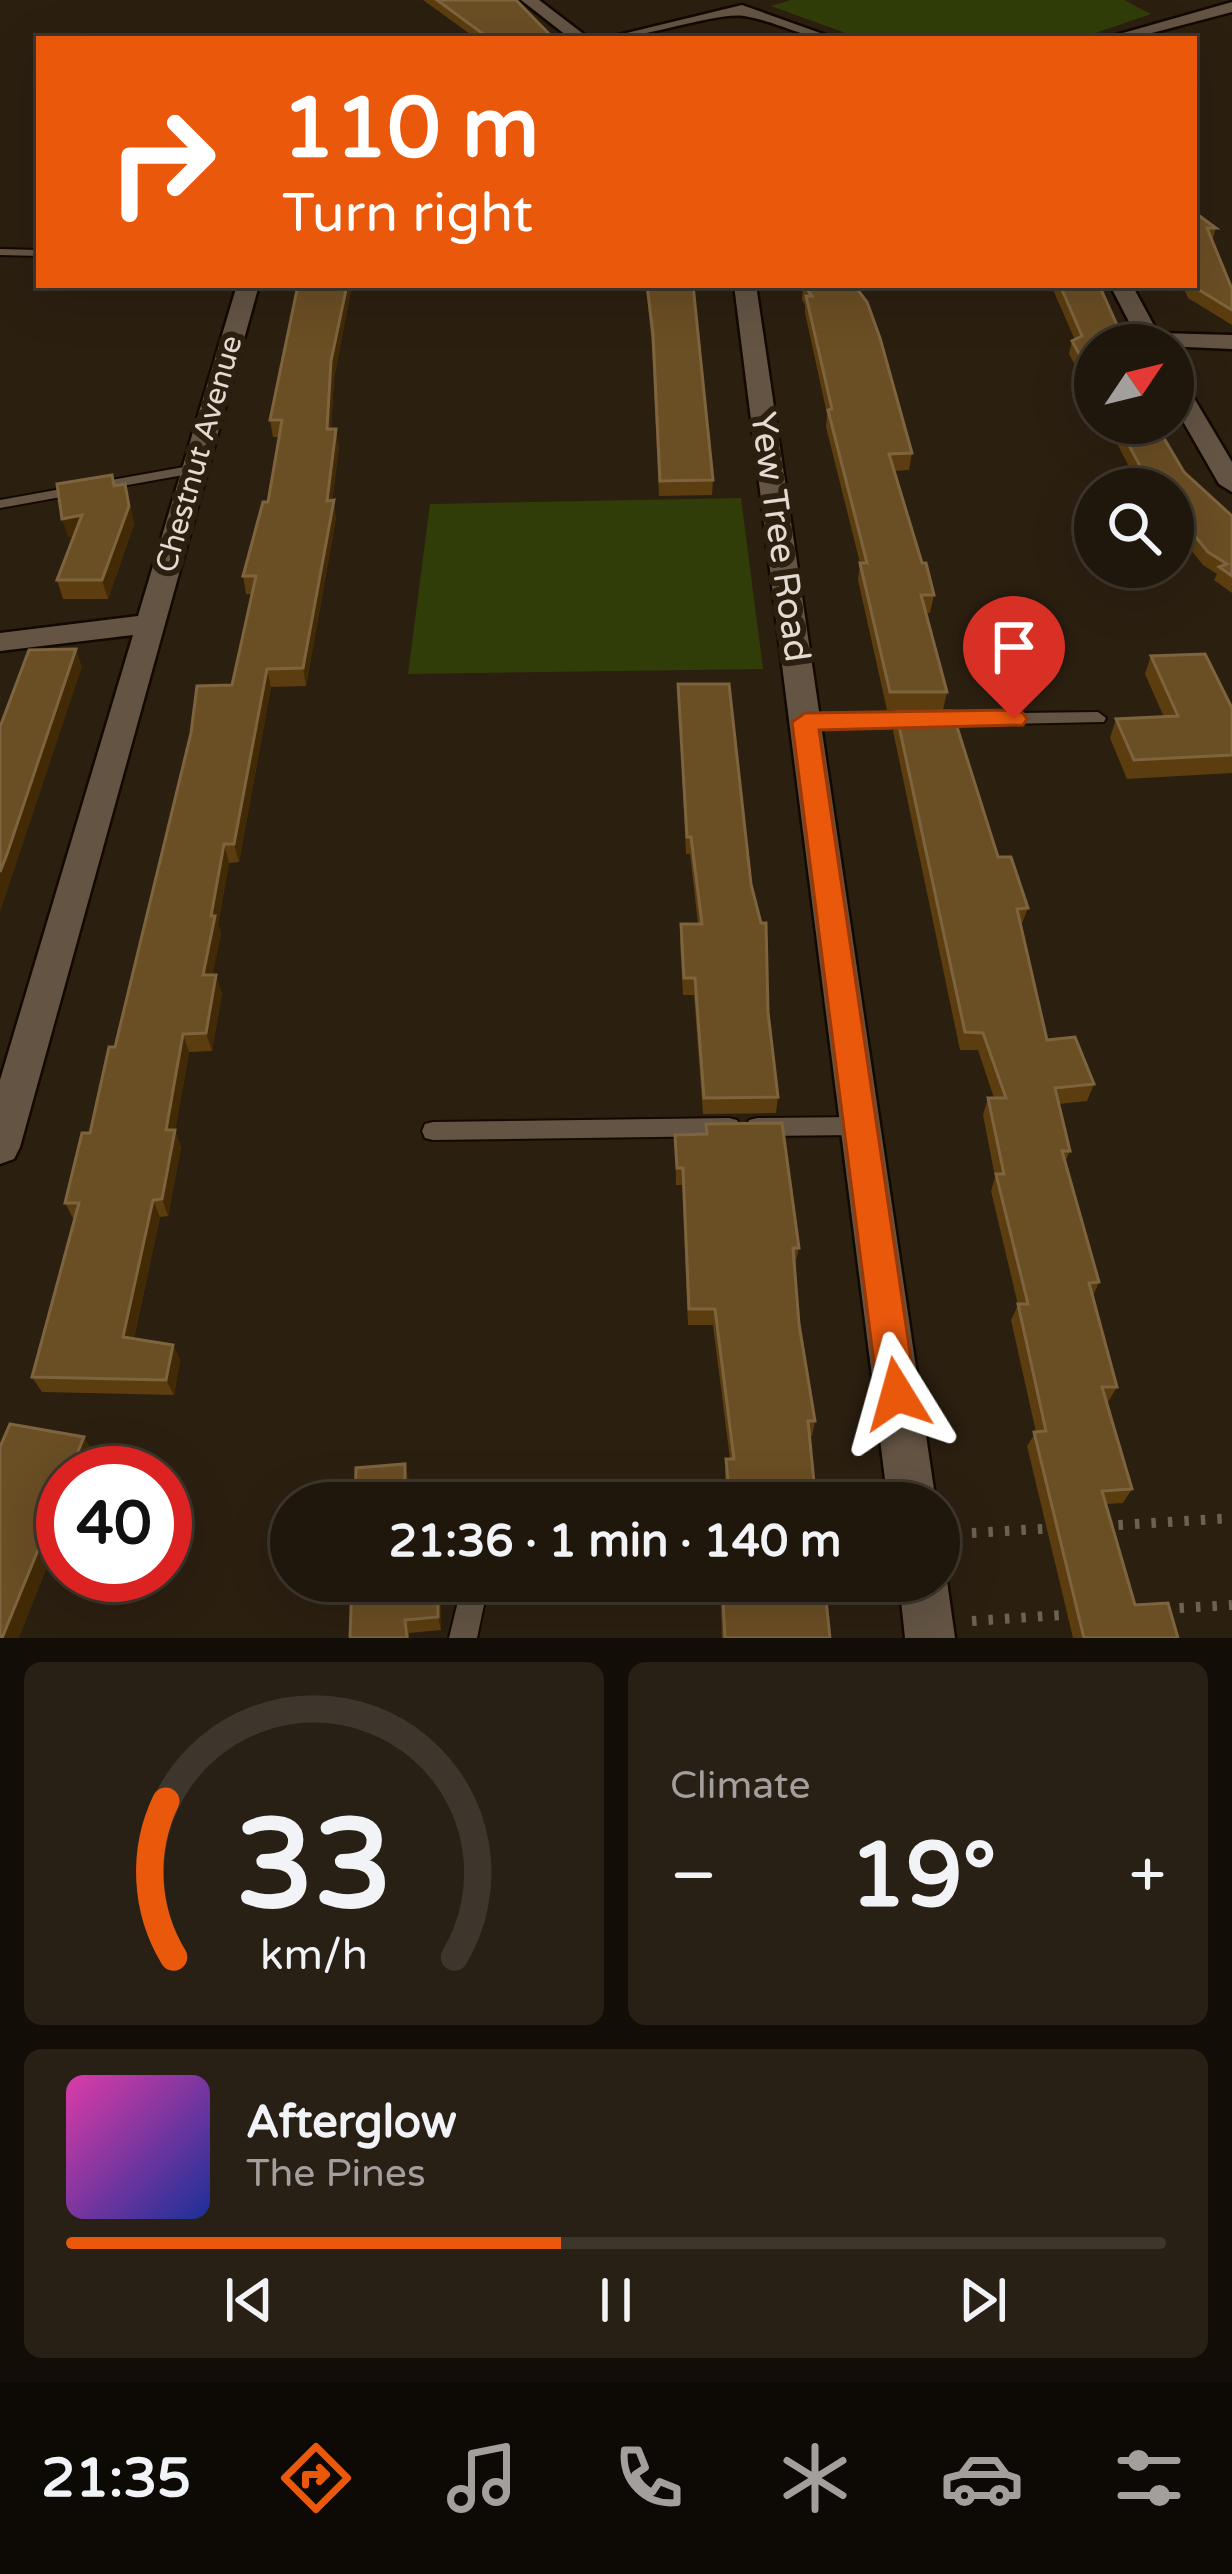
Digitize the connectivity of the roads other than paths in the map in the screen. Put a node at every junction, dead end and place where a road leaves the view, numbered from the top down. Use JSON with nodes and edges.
{"nodes":[{"id":1,"x":529,"y":0,"type":"edge"},
{"id":2,"x":765,"y":0,"type":"edge"},
{"id":3,"x":742,"y":10,"type":"junction"},
{"id":4,"x":1228,"y":10,"type":"edge"},
{"id":5,"x":578,"y":36,"type":"edge"},
{"id":6,"x":624,"y":36,"type":"edge"},
{"id":7,"x":821,"y":36,"type":"edge"},
{"id":8,"x":1122,"y":36,"type":"edge"},
{"id":9,"x":0,"y":252,"type":"edge"},
{"id":10,"x":36,"y":253,"type":"edge"},
{"id":11,"x":247,"y":288,"type":"edge"},
{"id":12,"x":745,"y":288,"type":"edge"},
{"id":13,"x":1123,"y":288,"type":"edge"},
{"id":14,"x":1142,"y":324,"type":"edge"},
{"id":15,"x":1194,"y":342,"type":"edge"},
{"id":16,"x":1232,"y":342,"type":"edge"},
{"id":17,"x":1194,"y":419,"type":"edge"},
{"id":18,"x":195,"y":469,"type":"junction"},
{"id":19,"x":1232,"y":484,"type":"edge"},
{"id":20,"x":0,"y":504,"type":"edge"},
{"id":21,"x":150,"y":624,"type":"junction"},
{"id":22,"x":0,"y":642,"type":"edge"},
{"id":23,"x":1098,"y":718,"type":"dead end"},
{"id":24,"x":805,"y":722,"type":"junction"},
{"id":25,"x":860,"y":1126,"type":"junction"},
{"id":26,"x":433,"y":1131,"type":"dead end"},
{"id":27,"x":0,"y":1147,"type":"edge"},
{"id":28,"x":909,"y":1482,"type":"edge"},
{"id":29,"x":471,"y":1602,"type":"edge"},
{"id":30,"x":463,"y":1638,"type":"edge"}],
"edges":[{"from":1,"to":5,"type":"street"},
{"from":2,"to":3,"type":"street"},
{"from":3,"to":6,"type":"street"},
{"from":3,"to":7,"type":"street"},
{"from":4,"to":8,"type":"street"},
{"from":9,"to":10,"type":"lane"},
{"from":11,"to":18,"type":"street","name":"Chestnut Avenue"},
{"from":12,"to":24,"type":"street","name":"Yew Tree Road"},
{"from":13,"to":14,"type":"street"},
{"from":15,"to":16,"type":"street"},
{"from":17,"to":19,"type":"street"},
{"from":18,"to":20,"type":"lane"},
{"from":18,"to":21,"type":"street","name":"Chestnut Avenue"},
{"from":21,"to":22,"type":"street"},
{"from":21,"to":27,"type":"street","name":"Chestnut Avenue"},
{"from":23,"to":24,"type":"lane"},
{"from":24,"to":25,"type":"street","name":"Yew Tree Road"},
{"from":25,"to":26,"type":"lane"},
{"from":25,"to":28,"type":"street","name":"Yew Tree Road"},
{"from":29,"to":30,"type":"lane"}]}
